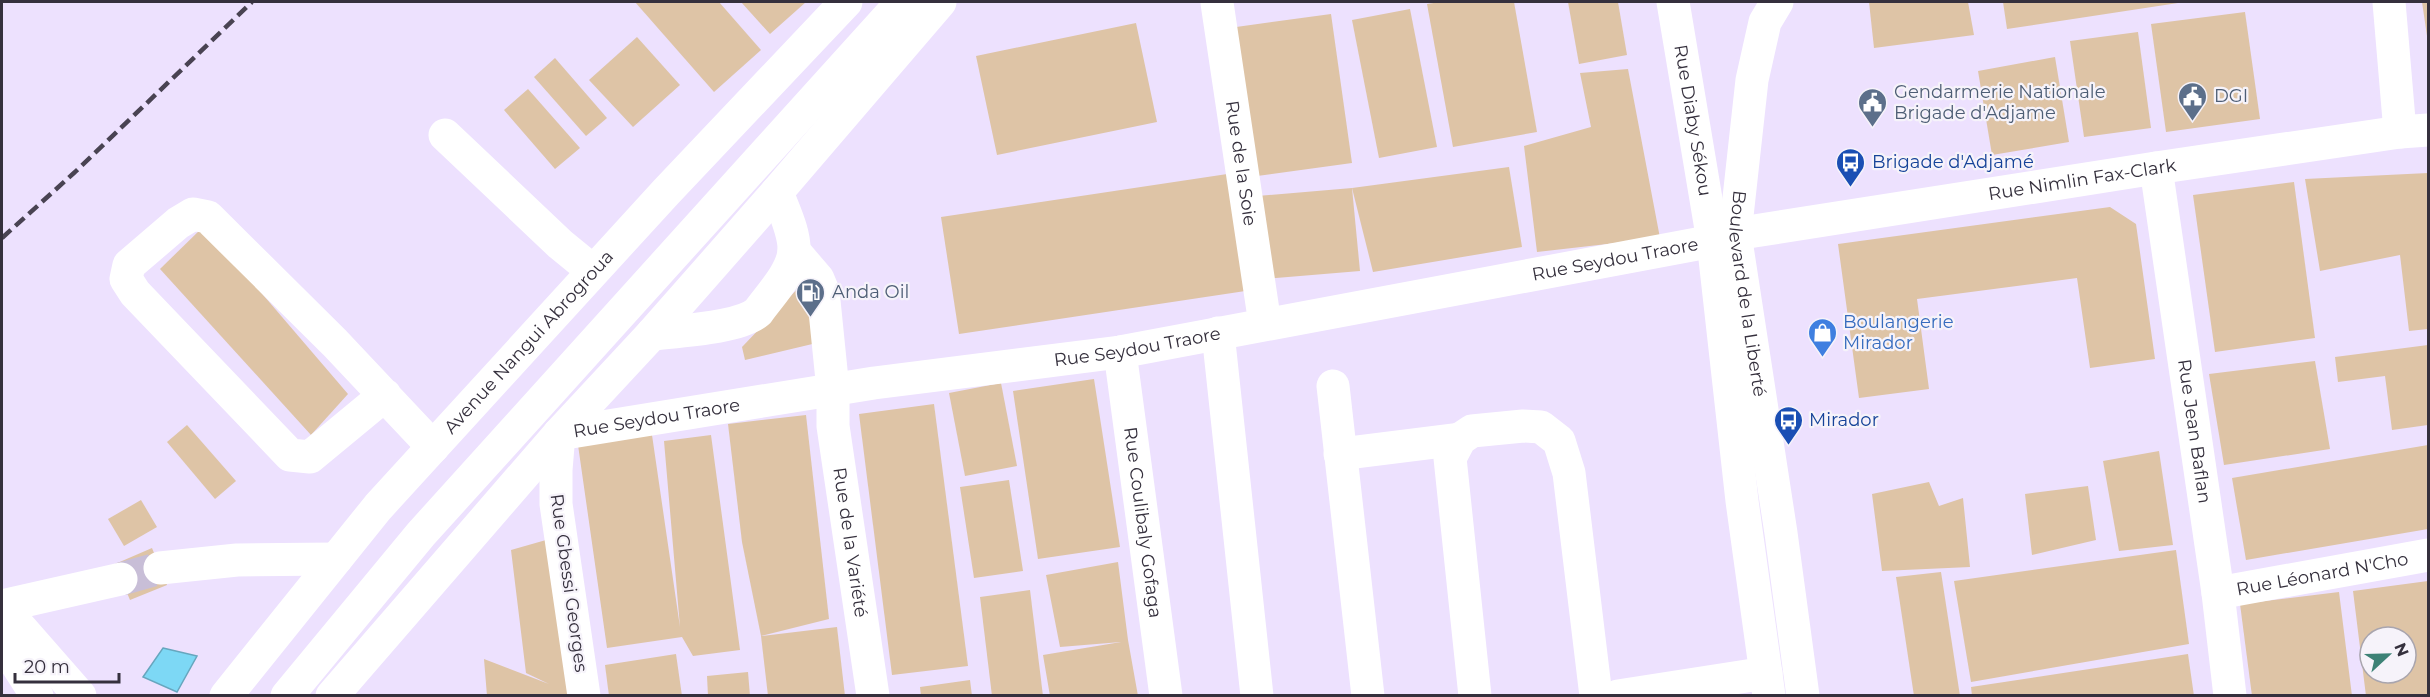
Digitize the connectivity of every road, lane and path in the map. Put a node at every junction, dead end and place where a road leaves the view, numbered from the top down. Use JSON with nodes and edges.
{"nodes":[{"id":1,"x":846,"y":2,"type":"edge"},
{"id":2,"x":902,"y":2,"type":"edge"},
{"id":3,"x":940,"y":2,"type":"edge"},
{"id":4,"x":1673,"y":2,"type":"edge"},
{"id":5,"x":1696,"y":2,"type":"edge"},
{"id":6,"x":1777,"y":2,"type":"edge"},
{"id":7,"x":2389,"y":2,"type":"edge"},
{"id":8,"x":1217,"y":3,"type":"dead end"},
{"id":9,"x":2414,"y":131,"type":"edge"},
{"id":10,"x":445,"y":135,"type":"dead end"},
{"id":11,"x":2156,"y":168,"type":"junction"},
{"id":12,"x":777,"y":192,"type":"junction"},
{"id":13,"x":1724,"y":237,"type":"junction"},
{"id":14,"x":794,"y":251,"type":"junction"},
{"id":15,"x":593,"y":271,"type":"junction"},
{"id":16,"x":1265,"y":324,"type":"junction"},
{"id":17,"x":1218,"y":333,"type":"junction"},
{"id":18,"x":652,"y":334,"type":"junction"},
{"id":19,"x":1120,"y":352,"type":"junction"},
{"id":20,"x":1334,"y":386,"type":"dead end"},
{"id":21,"x":833,"y":390,"type":"junction"},
{"id":22,"x":385,"y":395,"type":"junction"},
{"id":23,"x":560,"y":434,"type":"junction"},
{"id":24,"x":1460,"y":439,"type":"junction"},
{"id":25,"x":433,"y":447,"type":"junction"},
{"id":26,"x":1340,"y":454,"type":"junction"},
{"id":27,"x":2428,"y":555,"type":"edge"},
{"id":28,"x":336,"y":559,"type":"junction"},
{"id":29,"x":160,"y":568,"type":"tunnel mouth"},
{"id":30,"x":121,"y":579,"type":"tunnel mouth"},
{"id":31,"x":2218,"y":593,"type":"junction"},
{"id":32,"x":2,"y":608,"type":"edge"},
{"id":33,"x":1767,"y":684,"type":"edge"},
{"id":34,"x":37,"y":696,"type":"edge"},
{"id":35,"x":80,"y":696,"type":"edge"},
{"id":36,"x":226,"y":696,"type":"edge"},
{"id":37,"x":287,"y":696,"type":"edge"},
{"id":38,"x":332,"y":696,"type":"edge"},
{"id":39,"x":584,"y":696,"type":"edge"},
{"id":40,"x":873,"y":696,"type":"edge"},
{"id":41,"x":1166,"y":696,"type":"edge"},
{"id":42,"x":1257,"y":696,"type":"edge"},
{"id":43,"x":1368,"y":696,"type":"edge"},
{"id":44,"x":1475,"y":696,"type":"edge"},
{"id":45,"x":1596,"y":696,"type":"edge"},
{"id":46,"x":1618,"y":696,"type":"edge"},
{"id":47,"x":1803,"y":696,"type":"edge"},
{"id":48,"x":2230,"y":696,"type":"edge"}],
"edges":[{"from":1,"to":15,"type":"street","name":"Avenue Nangui Abrogroua"},
{"from":2,"to":37,"type":"street"},
{"from":3,"to":12,"type":"street"},
{"from":4,"to":13,"type":"street","name":"Rue Diaby Sékou"},
{"from":5,"to":13,"type":"street"},
{"from":6,"to":13,"type":"street","name":"Boulevard de la Liberté"},
{"from":7,"to":9,"type":"street"},
{"from":8,"to":16,"type":"street","name":"Rue de la Soie"},
{"from":9,"to":11,"type":"street","name":"Rue Nimlin Fax-Clark"},
{"from":10,"to":15,"type":"street"},
{"from":11,"to":13,"type":"street","name":"Rue Nimlin Fax-Clark"},
{"from":11,"to":31,"type":"street","name":"Rue Jean Baflan"},
{"from":12,"to":14,"type":"street"},
{"from":12,"to":18,"type":"street"},
{"from":13,"to":16,"type":"street","name":"Rue Seydou Traore"},
{"from":13,"to":33,"type":"street","name":"Boulevard de la Liberté"},
{"from":13,"to":47,"type":"street","name":"Boulevard de la Liberté"},
{"from":14,"to":18,"type":"street"},
{"from":14,"to":21,"type":"street","name":"Rue de la Variété"},
{"from":15,"to":25,"type":"street","name":"Avenue Nangui Abrogroua"},
{"from":16,"to":17,"type":"street","name":"Rue Seydou Traore"},
{"from":17,"to":19,"type":"street","name":"Rue Seydou Traore"},
{"from":17,"to":42,"type":"street"},
{"from":18,"to":23,"type":"street"},
{"from":19,"to":21,"type":"street","name":"Rue Seydou Traore"},
{"from":19,"to":41,"type":"street","name":"Rue Coulibaly Gofaga"},
{"from":20,"to":26,"type":"street"},
{"from":21,"to":23,"type":"street","name":"Rue Seydou Traore"},
{"from":21,"to":40,"type":"street","name":"Rue de la Variété"},
{"from":22,"to":22,"type":"street"},
{"from":22,"to":25,"type":"street"},
{"from":23,"to":38,"type":"street"},
{"from":23,"to":39,"type":"street","name":"Rue Gbessi Georges"},
{"from":24,"to":26,"type":"street"},
{"from":24,"to":44,"type":"street"},
{"from":24,"to":45,"type":"street"},
{"from":25,"to":28,"type":"street","name":"Avenue Nangui Abrogroua"},
{"from":26,"to":43,"type":"street"},
{"from":27,"to":31,"type":"street","name":"Rue Léonard N'Cho"},
{"from":28,"to":29,"type":"street"},
{"from":28,"to":36,"type":"street","name":"Avenue Nangui Abrogroua"},
{"from":30,"to":32,"type":"street"},
{"from":31,"to":48,"type":"street","name":"Rue Jean Baflan"},
{"from":32,"to":34,"type":"street"},
{"from":32,"to":35,"type":"street"},
{"from":33,"to":46,"type":"street"}]}
